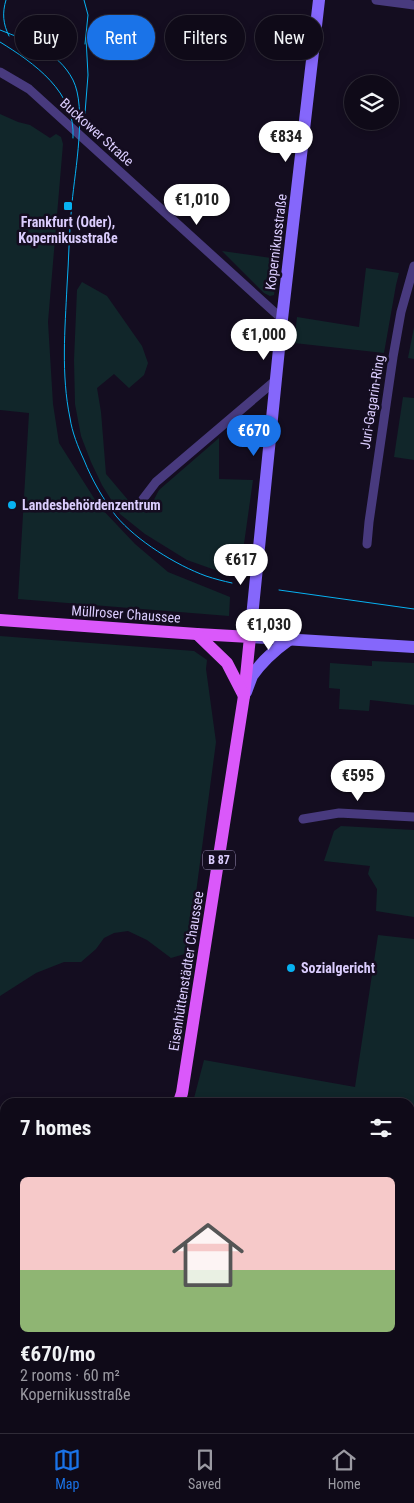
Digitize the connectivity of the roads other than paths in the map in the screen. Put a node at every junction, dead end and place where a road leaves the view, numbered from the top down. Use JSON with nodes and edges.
{"nodes":[{"id":1,"x":318,"y":0,"type":"edge"},
{"id":2,"x":376,"y":0,"type":"edge"},
{"id":3,"x":414,"y":5,"type":"edge"},
{"id":4,"x":0,"y":72,"type":"edge"},
{"id":5,"x":414,"y":266,"type":"edge"},
{"id":6,"x":282,"y":319,"type":"junction"},
{"id":7,"x":276,"y":380,"type":"junction"},
{"id":8,"x":143,"y":500,"type":"dead end"},
{"id":9,"x":367,"y":544,"type":"dead end"},
{"id":10,"x":0,"y":620,"type":"edge"},
{"id":11,"x":198,"y":634,"type":"junction"},
{"id":12,"x":250,"y":637,"type":"junction"},
{"id":13,"x":290,"y":639,"type":"junction"},
{"id":14,"x":414,"y":647,"type":"edge"},
{"id":15,"x":244,"y":696,"type":"junction"},
{"id":16,"x":414,"y":817,"type":"edge"},
{"id":17,"x":303,"y":819,"type":"dead end"},
{"id":18,"x":181,"y":1098,"type":"edge"}],
"edges":[{"from":1,"to":6,"type":"main road","name":"Kopernikusstraße"},
{"from":2,"to":3,"type":"street"},
{"from":4,"to":6,"type":"street","name":"Buckower Straße"},
{"from":5,"to":9,"type":"street","name":"Juri-Gagarin-Ring"},
{"from":6,"to":7,"type":"main road","name":"Kopernikusstraße"},
{"from":7,"to":8,"type":"street"},
{"from":7,"to":12,"type":"main road","name":"Kopernikusstraße"},
{"from":10,"to":11,"type":"main road","name":"Müllroser Chaussee"},
{"from":11,"to":12,"type":"main road","name":"Müllroser Chaussee"},
{"from":11,"to":15,"type":"main road"},
{"from":12,"to":13,"type":"main road"},
{"from":12,"to":15,"type":"main road","name":"Eisenhüttenstädter Chaussee","number":"B 87"},
{"from":13,"to":14,"type":"main road"},
{"from":13,"to":15,"type":"main road"},
{"from":15,"to":18,"type":"main road","name":"Eisenhüttenstädter Chaussee","number":"B 87"},
{"from":16,"to":17,"type":"street"}]}
